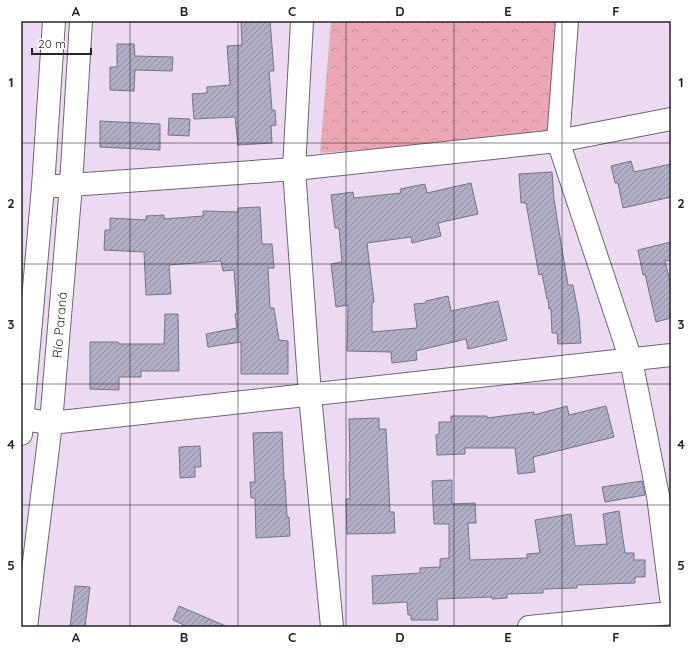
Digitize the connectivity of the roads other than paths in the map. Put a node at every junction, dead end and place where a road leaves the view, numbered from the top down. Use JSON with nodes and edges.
{"nodes":[{"id":1,"x":54,"y":21,"type":"edge"},
{"id":2,"x":81,"y":21,"type":"edge"},
{"id":3,"x":302,"y":21,"type":"edge"},
{"id":4,"x":566,"y":21,"type":"edge"},
{"id":5,"x":671,"y":119,"type":"edge"},
{"id":6,"x":558,"y":141,"type":"junction"},
{"id":7,"x":294,"y":169,"type":"junction"},
{"id":8,"x":71,"y":185,"type":"junction"},
{"id":9,"x":43,"y":187,"type":"junction"},
{"id":10,"x":671,"y":355,"type":"edge"},
{"id":11,"x":631,"y":360,"type":"junction"},
{"id":12,"x":310,"y":395,"type":"junction"},
{"id":13,"x":51,"y":423,"type":"junction"},
{"id":14,"x":22,"y":427,"type":"edge"},
{"id":15,"x":671,"y":598,"type":"edge"},
{"id":16,"x":671,"y":613,"type":"edge"},
{"id":17,"x":671,"y":618,"type":"edge"},
{"id":18,"x":26,"y":627,"type":"edge"},
{"id":19,"x":332,"y":627,"type":"edge"},
{"id":20,"x":529,"y":627,"type":"edge"},
{"id":21,"x":667,"y":627,"type":"edge"}],
"edges":[{"from":1,"to":9,"type":"street"},
{"from":2,"to":8,"type":"street","name":"Río Paraná"},
{"from":3,"to":7,"type":"street"},
{"from":4,"to":6,"type":"street"},
{"from":5,"to":6,"type":"street"},
{"from":6,"to":7,"type":"street"},
{"from":6,"to":11,"type":"street"},
{"from":7,"to":8,"type":"street"},
{"from":7,"to":12,"type":"street"},
{"from":8,"to":9,"type":"street"},
{"from":8,"to":13,"type":"street","name":"Río Paraná"},
{"from":9,"to":14,"type":"street"},
{"from":10,"to":11,"type":"street"},
{"from":11,"to":12,"type":"street"},
{"from":11,"to":15,"type":"street"},
{"from":12,"to":13,"type":"street"},
{"from":12,"to":19,"type":"street"},
{"from":13,"to":14,"type":"street"},
{"from":13,"to":18,"type":"street","name":"Río Paraná"},
{"from":16,"to":20,"type":"street"},
{"from":17,"to":21,"type":"street"}]}
